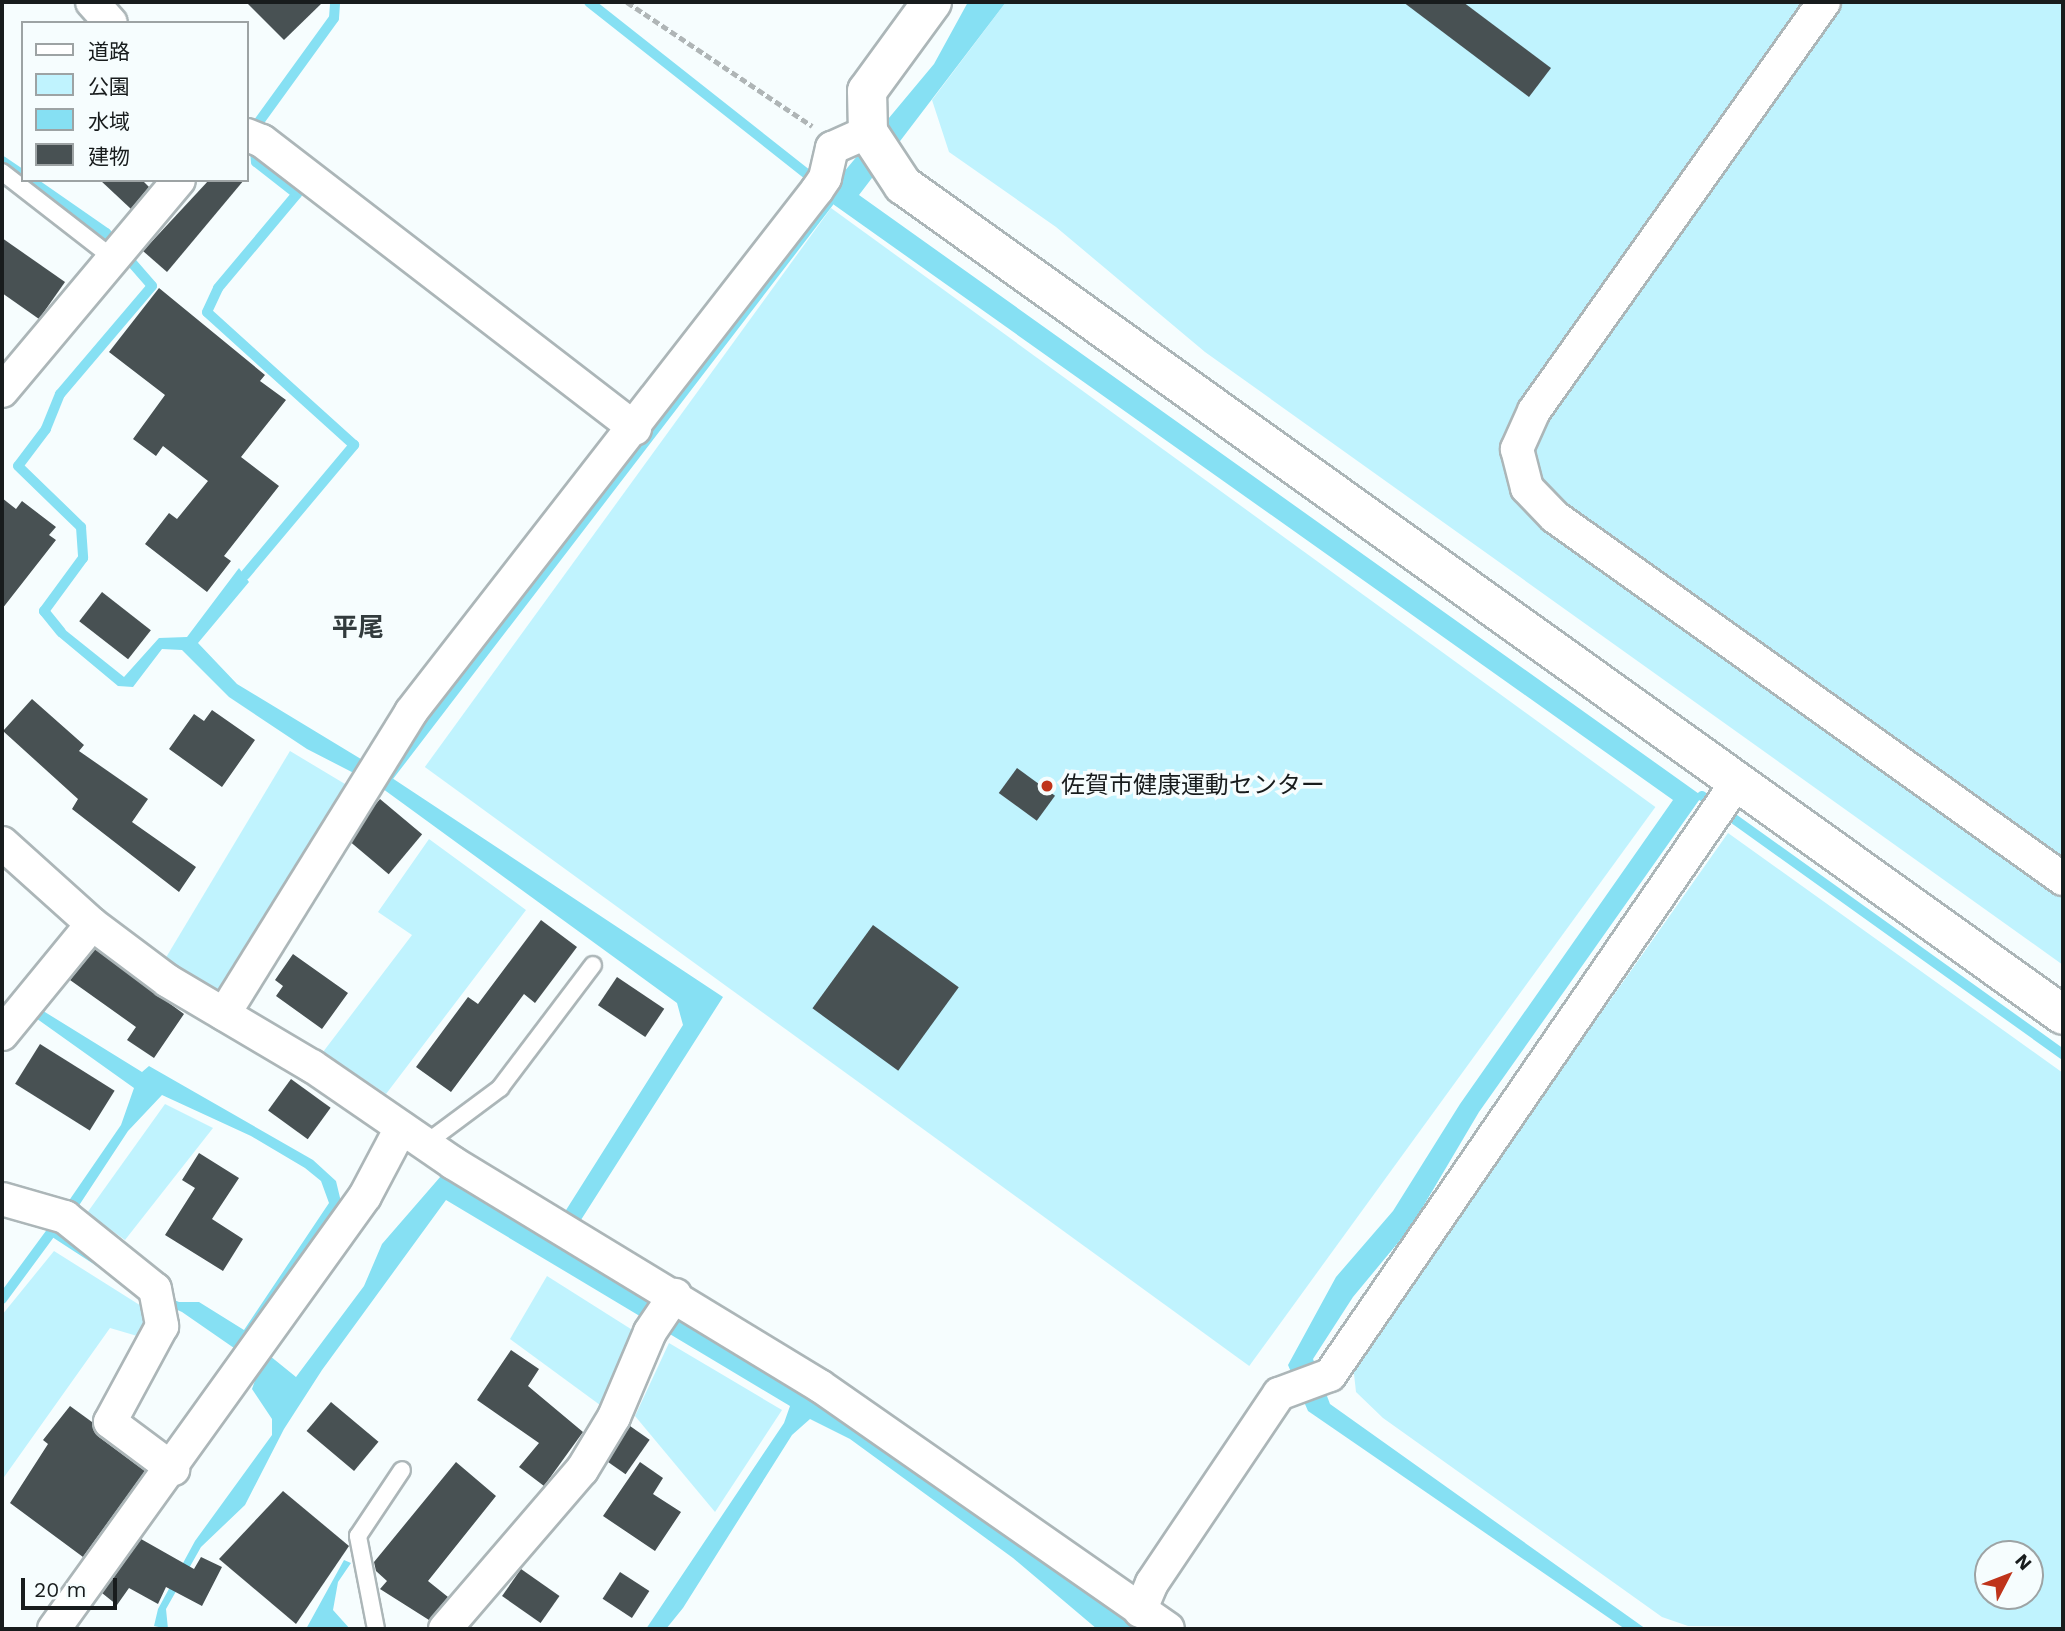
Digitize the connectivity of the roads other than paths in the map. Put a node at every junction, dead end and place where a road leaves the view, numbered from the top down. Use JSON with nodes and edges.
{"nodes":[{"id":1,"x":92,"y":2,"type":"edge"},
{"id":2,"x":932,"y":2,"type":"edge"},
{"id":3,"x":1824,"y":2,"type":"edge"},
{"id":4,"x":109,"y":21,"type":"edge"},
{"id":5,"x":869,"y":132,"type":"junction"},
{"id":6,"x":254,"y":138,"type":"edge"},
{"id":7,"x":2,"y":172,"type":"edge"},
{"id":8,"x":177,"y":182,"type":"edge"},
{"id":9,"x":121,"y":249,"type":"junction"},
{"id":10,"x":2,"y":391,"type":"edge"},
{"id":11,"x":635,"y":428,"type":"junction"},
{"id":12,"x":1725,"y":799,"type":"junction"},
{"id":13,"x":2,"y":843,"type":"edge"},
{"id":14,"x":2063,"y":879,"type":"edge"},
{"id":15,"x":92,"y":924,"type":"junction"},
{"id":16,"x":593,"y":965,"type":"dead end"},
{"id":17,"x":224,"y":1014,"type":"junction"},
{"id":18,"x":2063,"y":1015,"type":"edge"},
{"id":19,"x":2,"y":1034,"type":"edge"},
{"id":20,"x":413,"y":1136,"type":"junction"},
{"id":21,"x":2,"y":1199,"type":"edge"},
{"id":22,"x":675,"y":1295,"type":"junction"},
{"id":23,"x":173,"y":1469,"type":"junction"},
{"id":24,"x":402,"y":1471,"type":"dead end"},
{"id":25,"x":1140,"y":1611,"type":"junction"},
{"id":26,"x":54,"y":1629,"type":"edge"},
{"id":27,"x":376,"y":1629,"type":"edge"},
{"id":28,"x":445,"y":1629,"type":"edge"},
{"id":29,"x":1168,"y":1629,"type":"edge"}],
"edges":[{"from":1,"to":4,"type":"street"},
{"from":2,"to":5,"type":"street"},
{"from":3,"to":14,"type":"street"},
{"from":5,"to":11,"type":"street"},
{"from":5,"to":12,"type":"street"},
{"from":6,"to":11,"type":"street"},
{"from":7,"to":9,"type":"lane"},
{"from":8,"to":9,"type":"street"},
{"from":9,"to":10,"type":"street"},
{"from":11,"to":17,"type":"street"},
{"from":12,"to":18,"type":"street"},
{"from":12,"to":25,"type":"street"},
{"from":13,"to":15,"type":"street"},
{"from":15,"to":17,"type":"street"},
{"from":15,"to":19,"type":"street"},
{"from":16,"to":20,"type":"lane"},
{"from":17,"to":20,"type":"street"},
{"from":20,"to":22,"type":"street"},
{"from":20,"to":23,"type":"street"},
{"from":21,"to":23,"type":"street"},
{"from":22,"to":25,"type":"street"},
{"from":22,"to":28,"type":"street"},
{"from":23,"to":26,"type":"street"},
{"from":24,"to":27,"type":"lane"},
{"from":25,"to":29,"type":"street"}]}
